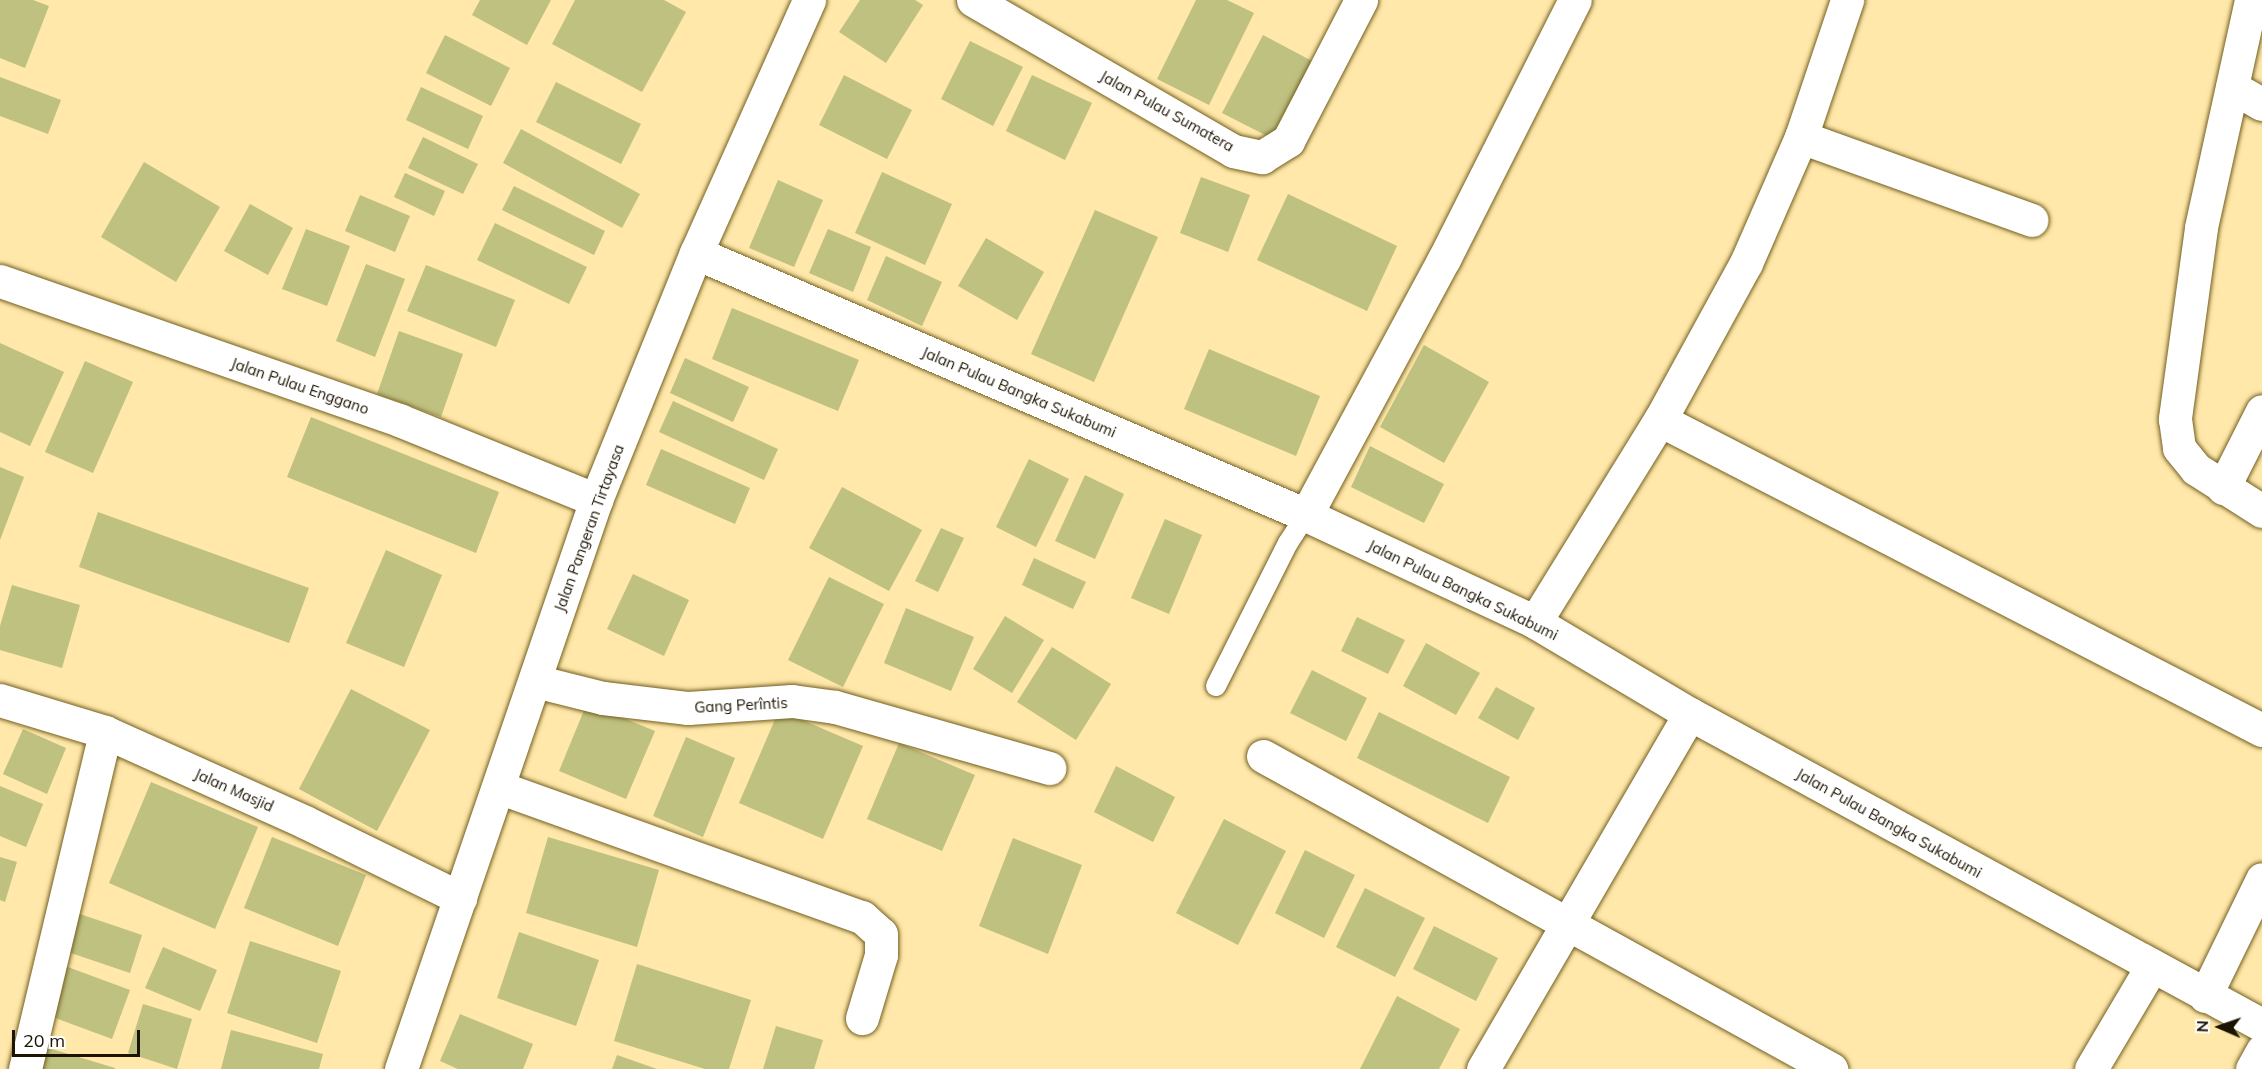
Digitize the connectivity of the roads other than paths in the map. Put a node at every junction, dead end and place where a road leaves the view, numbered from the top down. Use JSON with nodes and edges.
{"nodes":[{"id":1,"x":809,"y":0,"type":"edge"},
{"id":2,"x":973,"y":0,"type":"edge"},
{"id":3,"x":1360,"y":0,"type":"edge"},
{"id":4,"x":1575,"y":0,"type":"edge"},
{"id":5,"x":1847,"y":0,"type":"edge"},
{"id":6,"x":2251,"y":0,"type":"edge"},
{"id":7,"x":2232,"y":87,"type":"junction"},
{"id":8,"x":2262,"y":104,"type":"edge"},
{"id":9,"x":1801,"y":137,"type":"junction"},
{"id":10,"x":2032,"y":220,"type":"dead end"},
{"id":11,"x":696,"y":253,"type":"junction"},
{"id":12,"x":0,"y":281,"type":"edge"},
{"id":13,"x":2262,"y":411,"type":"edge"},
{"id":14,"x":1660,"y":420,"type":"junction"},
{"id":15,"x":2223,"y":488,"type":"junction"},
{"id":16,"x":596,"y":500,"type":"junction"},
{"id":17,"x":2262,"y":511,"type":"edge"},
{"id":18,"x":1306,"y":515,"type":"junction"},
{"id":19,"x":1535,"y":621,"type":"junction"},
{"id":20,"x":535,"y":681,"type":"junction"},
{"id":21,"x":1216,"y":686,"type":"dead end"},
{"id":22,"x":0,"y":700,"type":"edge"},
{"id":23,"x":1690,"y":714,"type":"junction"},
{"id":24,"x":2262,"y":729,"type":"edge"},
{"id":25,"x":105,"y":732,"type":"junction"},
{"id":26,"x":1263,"y":756,"type":"dead end"},
{"id":27,"x":1049,"y":768,"type":"dead end"},
{"id":28,"x":498,"y":787,"type":"junction"},
{"id":29,"x":2262,"y":879,"type":"edge"},
{"id":30,"x":460,"y":898,"type":"junction"},
{"id":31,"x":1568,"y":923,"type":"junction"},
{"id":32,"x":2152,"y":966,"type":"junction"},
{"id":33,"x":2205,"y":996,"type":"junction"},
{"id":34,"x":862,"y":1018,"type":"dead end"},
{"id":35,"x":2262,"y":1024,"type":"edge"},
{"id":36,"x":2262,"y":1051,"type":"edge"},
{"id":37,"x":25,"y":1069,"type":"edge"},
{"id":38,"x":401,"y":1069,"type":"edge"},
{"id":39,"x":1483,"y":1069,"type":"edge"},
{"id":40,"x":1831,"y":1069,"type":"edge"},
{"id":41,"x":2091,"y":1069,"type":"edge"},
{"id":42,"x":2252,"y":1069,"type":"edge"}],
"edges":[{"from":1,"to":11,"type":"street","name":"Jalan Pangeran Tirtayasa"},
{"from":2,"to":3,"type":"street","name":"Jalan Pulau Sumatera"},
{"from":4,"to":18,"type":"street"},
{"from":5,"to":9,"type":"street"},
{"from":6,"to":7,"type":"street"},
{"from":7,"to":8,"type":"street"},
{"from":7,"to":15,"type":"street"},
{"from":9,"to":10,"type":"street"},
{"from":9,"to":14,"type":"street"},
{"from":11,"to":16,"type":"street","name":"Jalan Pangeran Tirtayasa"},
{"from":11,"to":18,"type":"street","name":"Jalan Pulau Bangka Sukabumi"},
{"from":12,"to":16,"type":"street","name":"Jalan Pulau Enggano"},
{"from":13,"to":15,"type":"street"},
{"from":14,"to":19,"type":"street"},
{"from":14,"to":24,"type":"street"},
{"from":15,"to":17,"type":"street"},
{"from":16,"to":20,"type":"street","name":"Jalan Pangeran Tirtayasa"},
{"from":18,"to":19,"type":"street","name":"Jalan Pulau Bangka Sukabumi"},
{"from":18,"to":21,"type":"lane"},
{"from":19,"to":23,"type":"street","name":"Jalan Pulau Bangka Sukabumi"},
{"from":20,"to":27,"type":"street","name":"Gang Perîntis"},
{"from":20,"to":28,"type":"street","name":"Jalan Pangeran Tirtayasa"},
{"from":22,"to":25,"type":"street","name":"Jalan Masjid"},
{"from":23,"to":31,"type":"street"},
{"from":23,"to":32,"type":"street","name":"Jalan Pulau Bangka Sukabumi"},
{"from":25,"to":30,"type":"street","name":"Jalan Masjid"},
{"from":25,"to":37,"type":"street"},
{"from":26,"to":31,"type":"street"},
{"from":28,"to":30,"type":"street","name":"Jalan Pangeran Tirtayasa"},
{"from":28,"to":34,"type":"street"},
{"from":29,"to":33,"type":"street"},
{"from":30,"to":38,"type":"street","name":"Jalan Pangeran Tirtayasa"},
{"from":31,"to":39,"type":"street"},
{"from":31,"to":40,"type":"street"},
{"from":32,"to":33,"type":"street","name":"Jalan Pulau Bangka Sukabumi"},
{"from":32,"to":41,"type":"street"},
{"from":33,"to":35,"type":"street","name":"Jalan Pulau Bangka Sukabumi"},
{"from":36,"to":42,"type":"street"}]}
